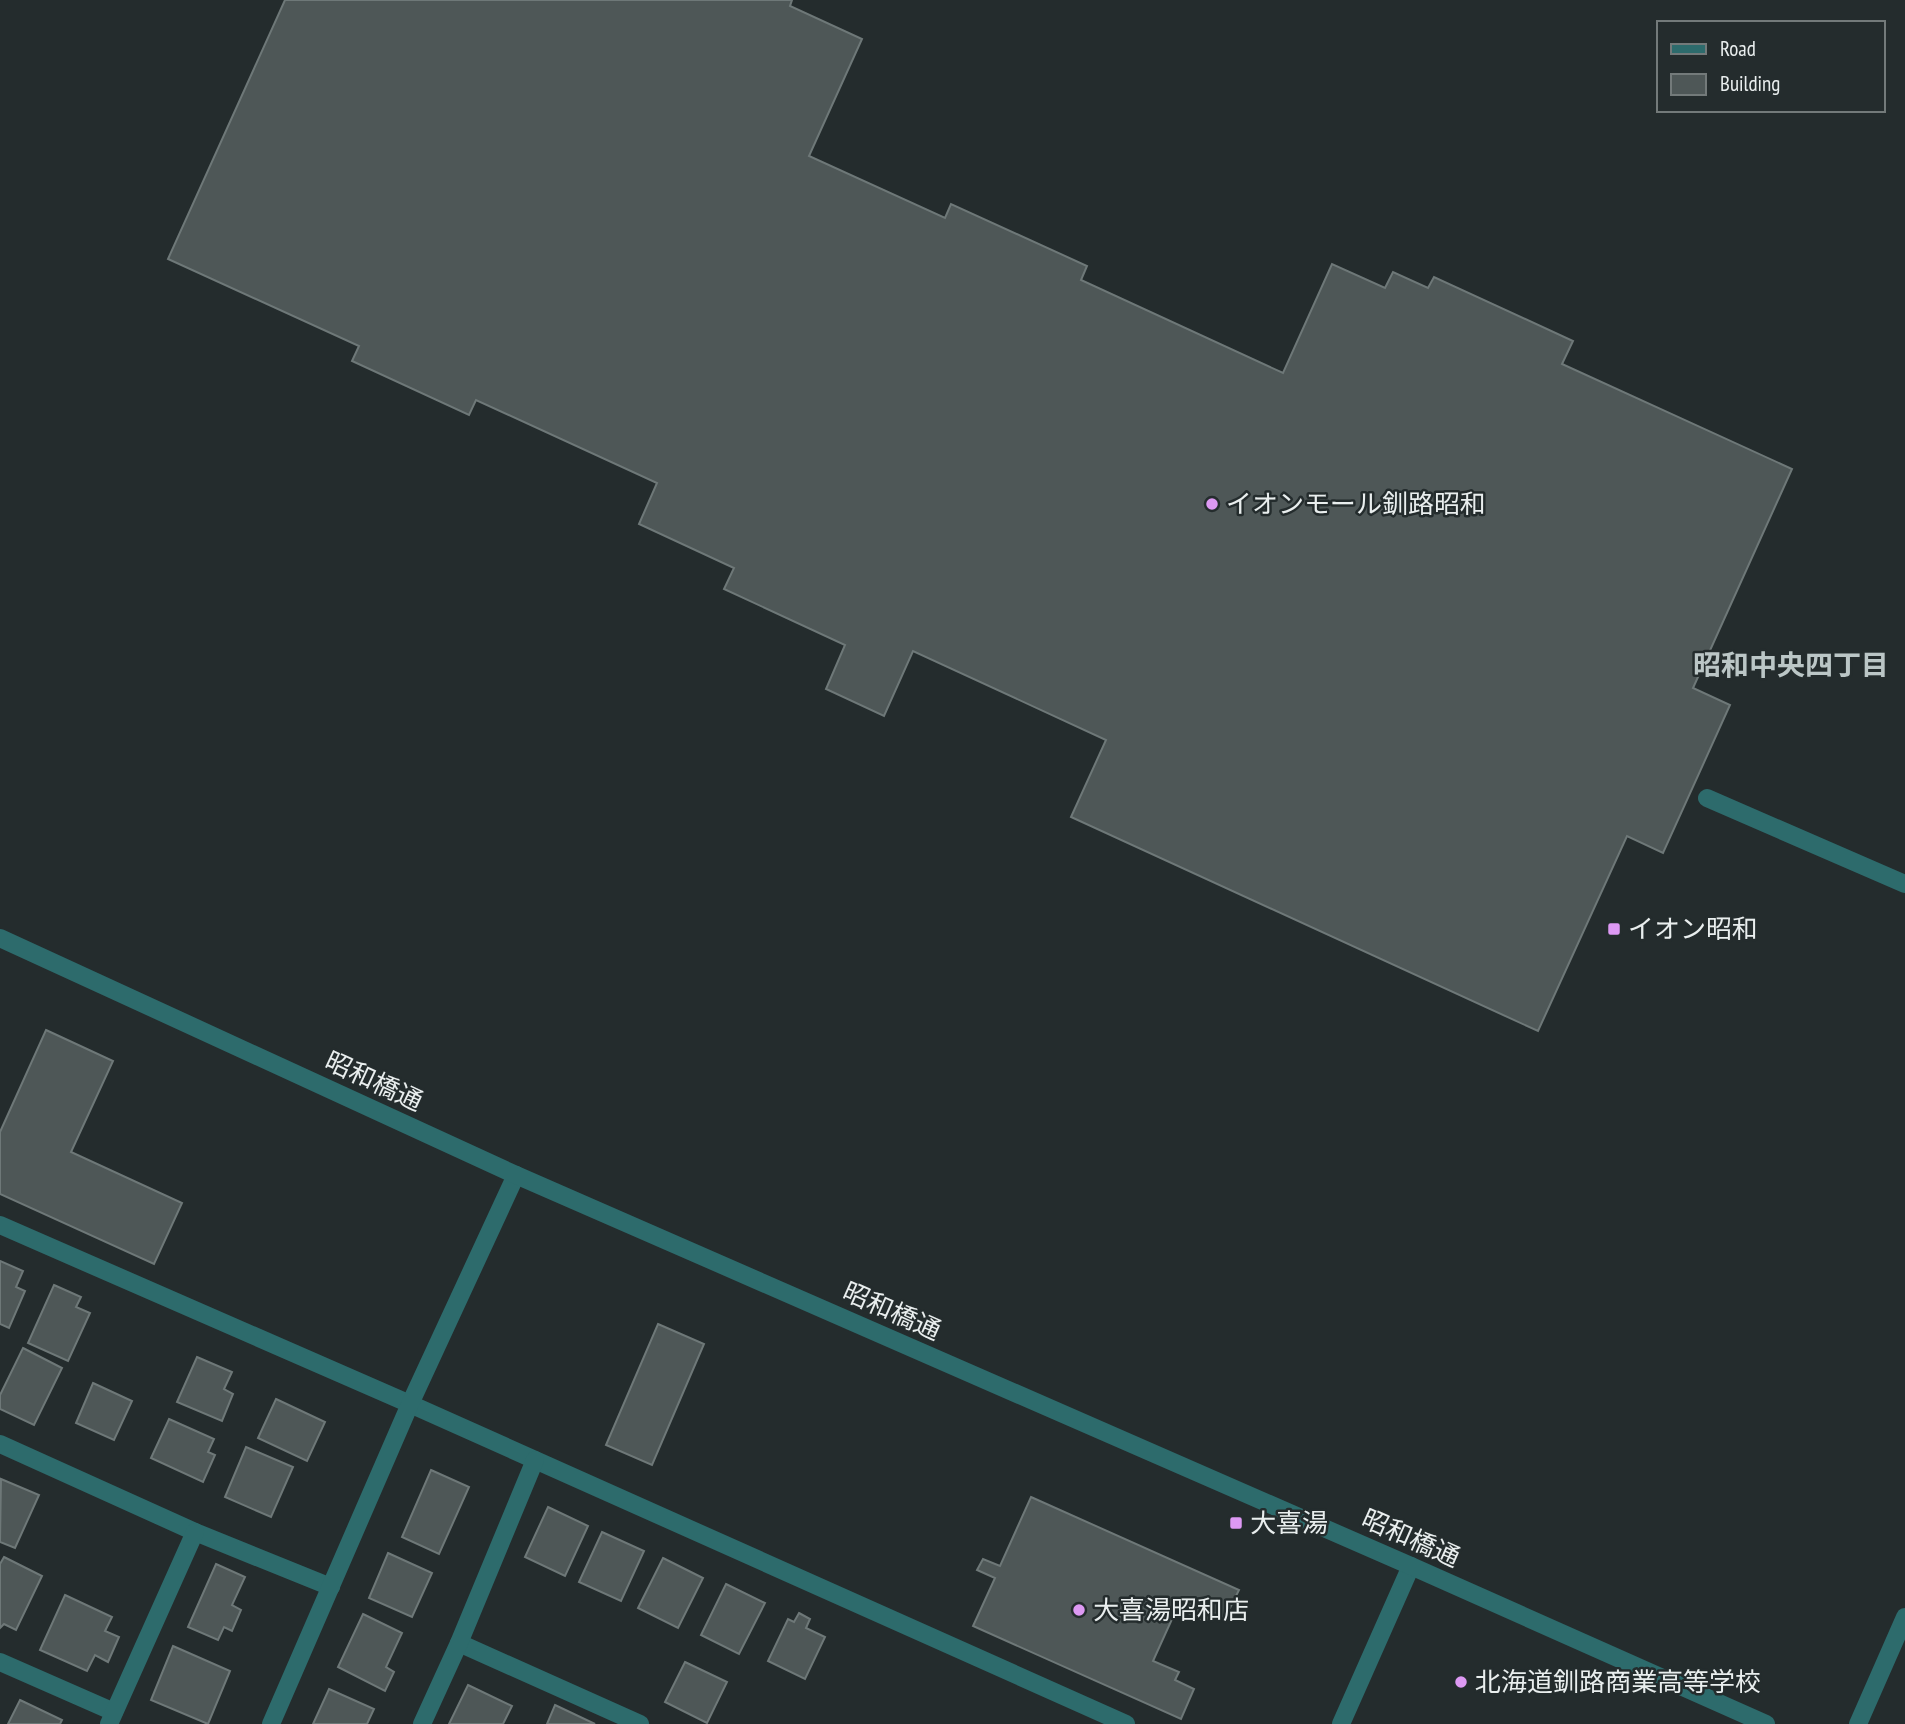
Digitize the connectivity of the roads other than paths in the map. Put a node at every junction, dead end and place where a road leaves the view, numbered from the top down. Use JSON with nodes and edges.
{"nodes":[{"id":1,"x":1707,"y":798,"type":"dead end"},
{"id":2,"x":1905,"y":884,"type":"edge"},
{"id":3,"x":0,"y":939,"type":"edge"},
{"id":4,"x":516,"y":1175,"type":"junction"},
{"id":5,"x":0,"y":1225,"type":"edge"},
{"id":6,"x":410,"y":1404,"type":"junction"},
{"id":7,"x":0,"y":1444,"type":"edge"},
{"id":8,"x":535,"y":1460,"type":"junction"},
{"id":9,"x":195,"y":1532,"type":"junction"},
{"id":10,"x":1411,"y":1566,"type":"junction"},
{"id":11,"x":331,"y":1587,"type":"junction"},
{"id":12,"x":1905,"y":1617,"type":"edge"},
{"id":13,"x":459,"y":1643,"type":"junction"},
{"id":14,"x":0,"y":1662,"type":"edge"},
{"id":15,"x":112,"y":1718,"type":"edge"},
{"id":16,"x":271,"y":1724,"type":"edge"},
{"id":17,"x":422,"y":1724,"type":"edge"},
{"id":18,"x":640,"y":1724,"type":"edge"},
{"id":19,"x":1126,"y":1724,"type":"edge"},
{"id":20,"x":1341,"y":1724,"type":"edge"},
{"id":21,"x":1766,"y":1724,"type":"edge"},
{"id":22,"x":1858,"y":1724,"type":"edge"}],
"edges":[{"from":1,"to":2,"type":"street"},
{"from":3,"to":4,"type":"street","name":"昭和橋通"},
{"from":4,"to":6,"type":"street"},
{"from":4,"to":10,"type":"street","name":"昭和橋通"},
{"from":5,"to":6,"type":"street"},
{"from":6,"to":8,"type":"street"},
{"from":6,"to":11,"type":"street"},
{"from":7,"to":9,"type":"street"},
{"from":8,"to":13,"type":"street"},
{"from":8,"to":19,"type":"street"},
{"from":9,"to":11,"type":"street"},
{"from":9,"to":15,"type":"street"},
{"from":10,"to":20,"type":"street"},
{"from":10,"to":21,"type":"street","name":"昭和橋通"},
{"from":11,"to":16,"type":"street"},
{"from":12,"to":22,"type":"street"},
{"from":13,"to":17,"type":"street"},
{"from":13,"to":18,"type":"street"},
{"from":14,"to":15,"type":"street"}]}
